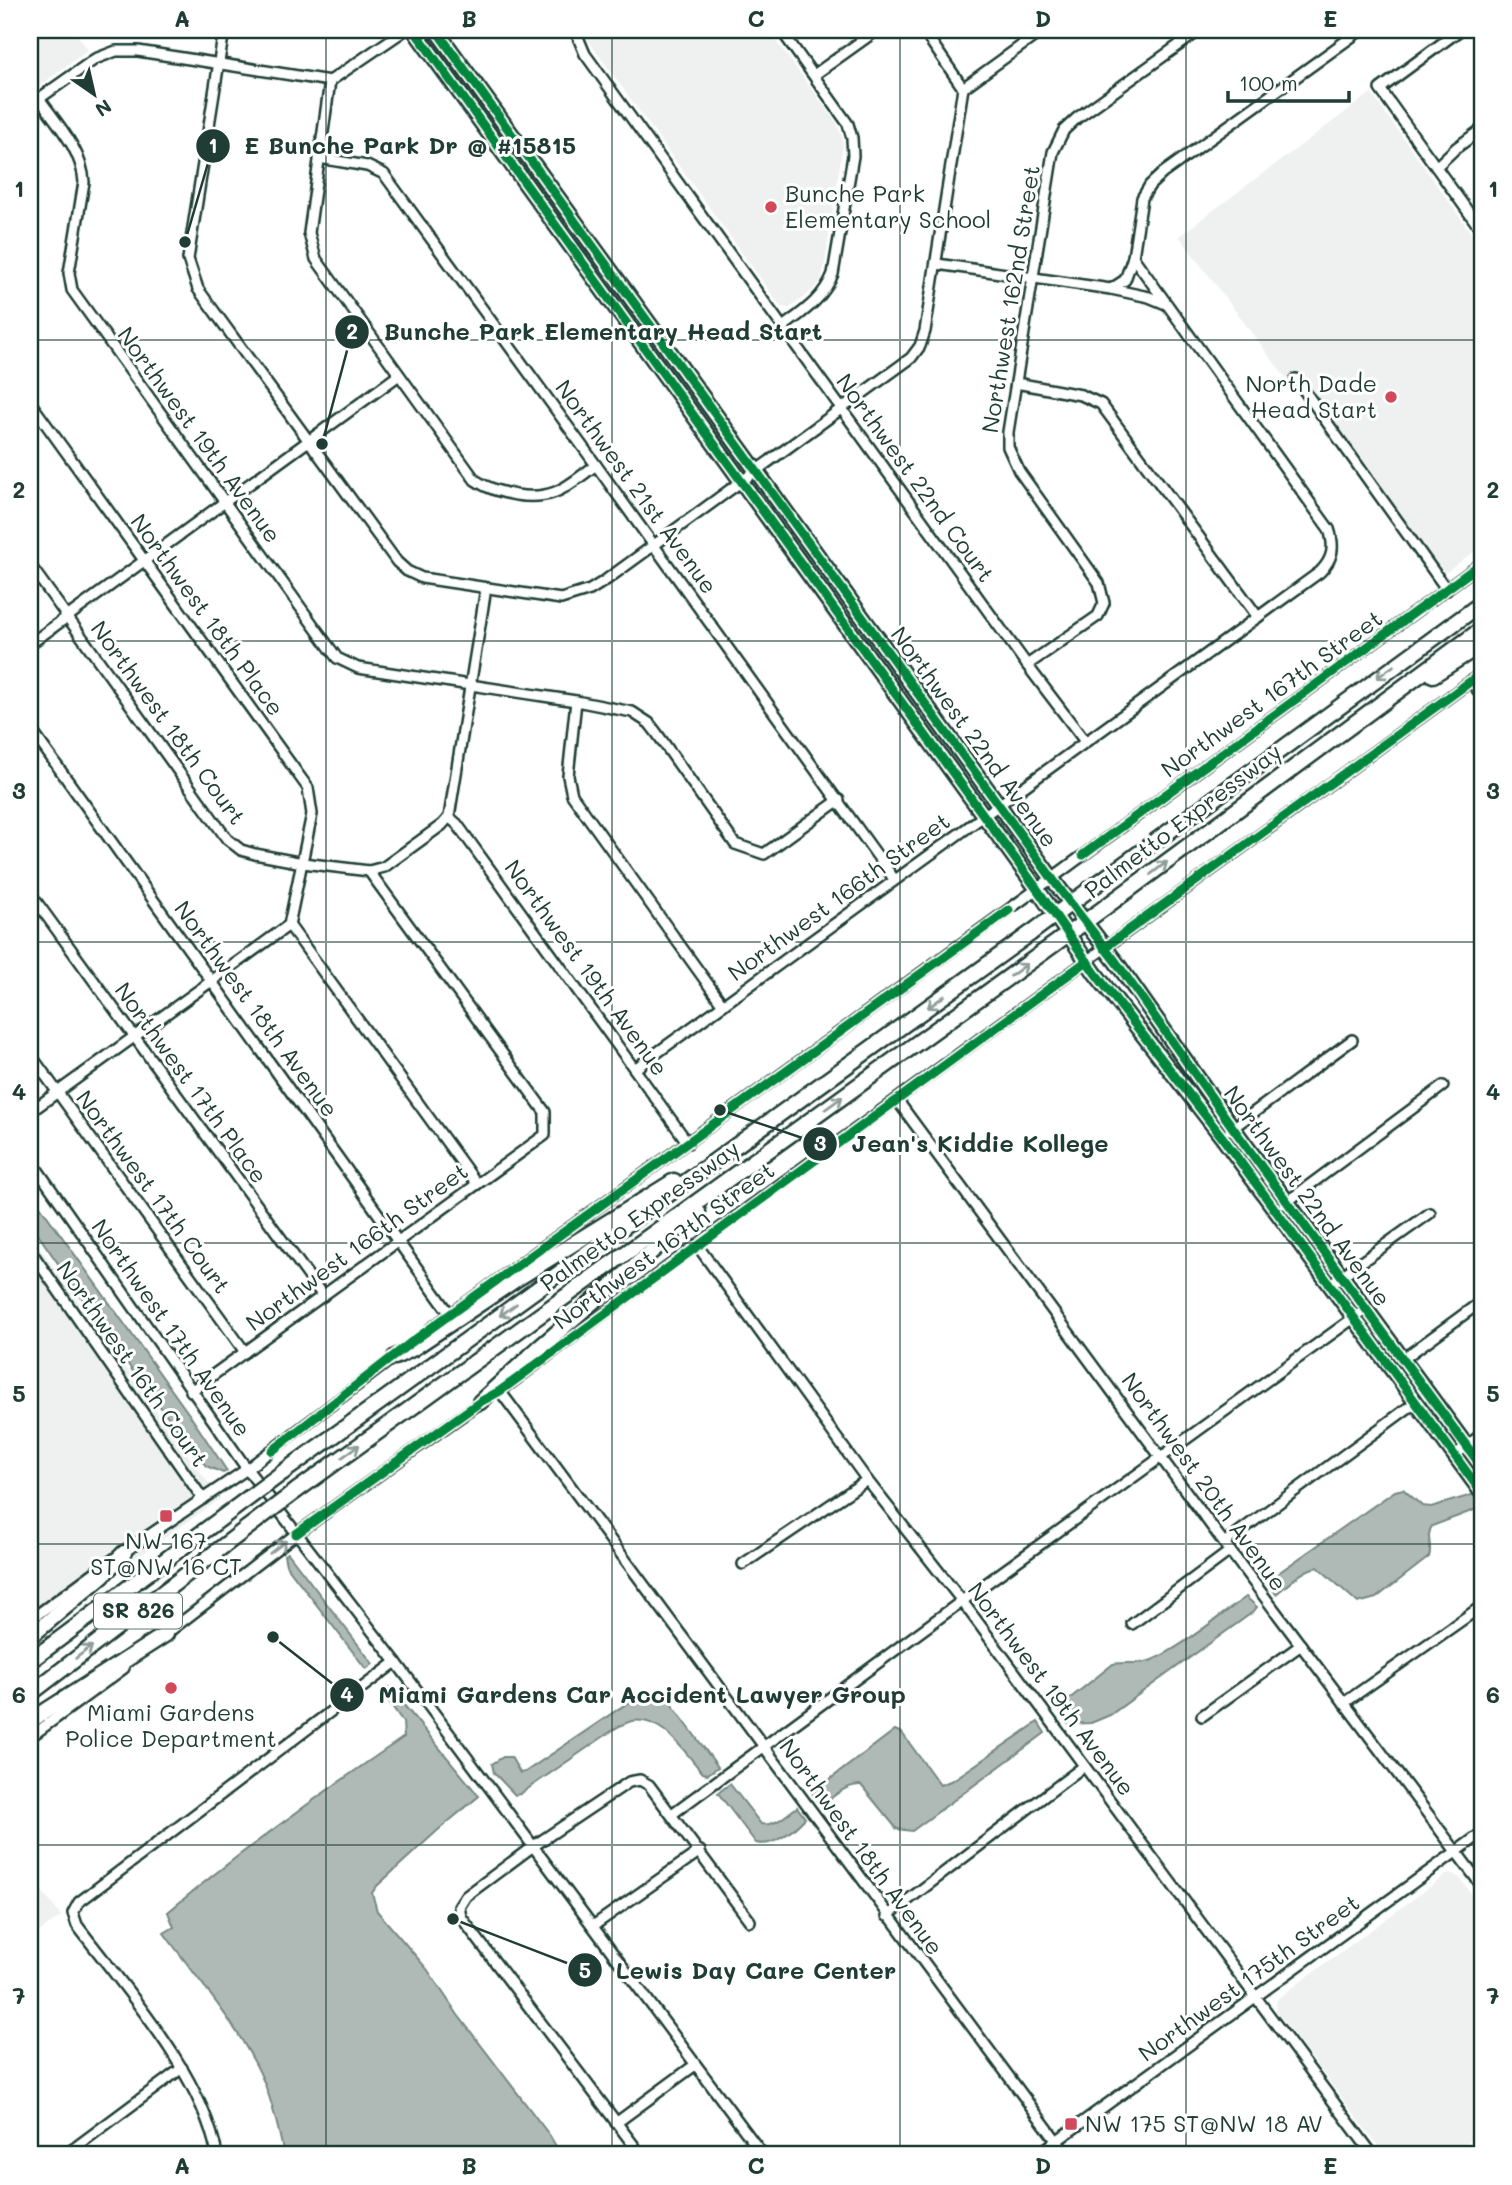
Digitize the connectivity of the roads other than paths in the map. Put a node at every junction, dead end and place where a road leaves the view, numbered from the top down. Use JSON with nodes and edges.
{"nodes":[{"id":1,"x":224,"y":30,"type":"edge"},
{"id":2,"x":405,"y":30,"type":"edge"},
{"id":3,"x":414,"y":30,"type":"edge"},
{"id":4,"x":436,"y":30,"type":"edge"},
{"id":5,"x":575,"y":30,"type":"edge"},
{"id":6,"x":780,"y":30,"type":"edge"},
{"id":7,"x":877,"y":30,"type":"edge"},
{"id":8,"x":923,"y":30,"type":"edge"},
{"id":9,"x":1043,"y":30,"type":"edge"},
{"id":10,"x":1199,"y":30,"type":"edge"},
{"id":11,"x":1361,"y":30,"type":"edge"},
{"id":12,"x":1460,"y":30,"type":"edge"},
{"id":13,"x":219,"y":64,"type":"junction"},
{"id":14,"x":814,"y":75,"type":"junction"},
{"id":15,"x":330,"y":81,"type":"junction"},
{"id":16,"x":963,"y":88,"type":"junction"},
{"id":17,"x":40,"y":99,"type":"junction"},
{"id":18,"x":30,"y":105,"type":"edge"},
{"id":19,"x":1482,"y":129,"type":"edge"},
{"id":20,"x":319,"y":158,"type":"junction"},
{"id":21,"x":1436,"y":167,"type":"junction"},
{"id":22,"x":1482,"y":231,"type":"edge"},
{"id":23,"x":1133,"y":257,"type":"junction"},
{"id":24,"x":937,"y":264,"type":"junction"},
{"id":25,"x":1141,"y":269,"type":"junction"},
{"id":26,"x":1126,"y":276,"type":"junction"},
{"id":27,"x":1033,"y":277,"type":"junction"},
{"id":28,"x":1111,"y":289,"type":"junction"},
{"id":29,"x":1156,"y":289,"type":"junction"},
{"id":30,"x":1132,"y":293,"type":"junction"},
{"id":31,"x":1149,"y":298,"type":"junction"},
{"id":32,"x":1166,"y":304,"type":"junction"},
{"id":33,"x":783,"y":327,"type":"junction"},
{"id":34,"x":400,"y":375,"type":"junction"},
{"id":35,"x":1296,"y":379,"type":"dead end"},
{"id":36,"x":1016,"y":383,"type":"junction"},
{"id":37,"x":30,"y":402,"type":"edge"},
{"id":38,"x":841,"y":408,"type":"junction"},
{"id":39,"x":309,"y":442,"type":"junction"},
{"id":40,"x":596,"y":465,"type":"junction"},
{"id":41,"x":756,"y":470,"type":"junction"},
{"id":42,"x":741,"y":481,"type":"junction"},
{"id":43,"x":224,"y":503,"type":"junction"},
{"id":44,"x":654,"y":544,"type":"junction"},
{"id":45,"x":144,"y":561,"type":"junction"},
{"id":46,"x":1482,"y":563,"type":"edge"},
{"id":47,"x":30,"y":565,"type":"edge"},
{"id":48,"x":486,"y":588,"type":"junction"},
{"id":49,"x":1447,"y":590,"type":"junction"},
{"id":50,"x":1482,"y":594,"type":"edge"},
{"id":51,"x":1482,"y":603,"type":"edge"},
{"id":52,"x":67,"y":617,"type":"junction"},
{"id":53,"x":1258,"y":617,"type":"junction"},
{"id":54,"x":1482,"y":629,"type":"edge"},
{"id":55,"x":1440,"y":632,"type":"junction"},
{"id":56,"x":30,"y":644,"type":"edge"},
{"id":57,"x":1482,"y":644,"type":"edge"},
{"id":58,"x":1027,"y":665,"type":"junction"},
{"id":59,"x":1482,"y":673,"type":"edge"},
{"id":60,"x":1471,"y":681,"type":"junction"},
{"id":61,"x":469,"y":685,"type":"junction"},
{"id":62,"x":1482,"y":696,"type":"edge"},
{"id":63,"x":576,"y":701,"type":"junction"},
{"id":64,"x":1380,"y":704,"type":"junction"},
{"id":65,"x":30,"y":728,"type":"edge"},
{"id":66,"x":1084,"y":740,"type":"junction"},
{"id":67,"x":839,"y":800,"type":"junction"},
{"id":68,"x":999,"y":805,"type":"junction"},
{"id":69,"x":984,"y":816,"type":"junction"},
{"id":70,"x":449,"y":817,"type":"junction"},
{"id":71,"x":303,"y":863,"type":"junction"},
{"id":72,"x":369,"y":871,"type":"junction"},
{"id":73,"x":1053,"y":878,"type":"junction"},
{"id":74,"x":894,"y":879,"type":"junction"},
{"id":75,"x":1037,"y":890,"type":"junction"},
{"id":76,"x":30,"y":893,"type":"edge"},
{"id":77,"x":289,"y":925,"type":"junction"},
{"id":78,"x":1104,"y":948,"type":"junction"},
{"id":79,"x":1087,"y":961,"type":"junction"},
{"id":80,"x":211,"y":980,"type":"junction"},
{"id":81,"x":723,"y":1004,"type":"junction"},
{"id":82,"x":133,"y":1037,"type":"junction"},
{"id":83,"x":1352,"y":1040,"type":"dead end"},
{"id":84,"x":30,"y":1054,"type":"edge"},
{"id":85,"x":636,"y":1068,"type":"junction"},
{"id":86,"x":1443,"y":1086,"type":"dead end"},
{"id":87,"x":57,"y":1092,"type":"junction"},
{"id":88,"x":897,"y":1100,"type":"junction"},
{"id":89,"x":30,"y":1112,"type":"edge"},
{"id":90,"x":1233,"y":1128,"type":"junction"},
{"id":91,"x":795,"y":1132,"type":"junction"},
{"id":92,"x":1222,"y":1138,"type":"junction"},
{"id":93,"x":688,"y":1143,"type":"junction"},
{"id":94,"x":722,"y":1156,"type":"junction"},
{"id":95,"x":30,"y":1159,"type":"edge"},
{"id":96,"x":477,"y":1184,"type":"junction"},
{"id":97,"x":1287,"y":1202,"type":"junction"},
{"id":98,"x":1274,"y":1210,"type":"junction"},
{"id":99,"x":1430,"y":1213,"type":"dead end"},
{"id":100,"x":399,"y":1241,"type":"junction"},
{"id":101,"x":697,"y":1245,"type":"junction"},
{"id":102,"x":30,"y":1251,"type":"edge"},
{"id":103,"x":1341,"y":1275,"type":"junction"},
{"id":104,"x":1329,"y":1285,"type":"junction"},
{"id":105,"x":323,"y":1296,"type":"junction"},
{"id":106,"x":1482,"y":1300,"type":"edge"},
{"id":107,"x":1366,"y":1308,"type":"junction"},
{"id":108,"x":450,"y":1314,"type":"junction"},
{"id":109,"x":1353,"y":1318,"type":"junction"},
{"id":110,"x":245,"y":1352,"type":"junction"},
{"id":111,"x":395,"y":1357,"type":"junction"},
{"id":112,"x":1403,"y":1359,"type":"junction"},
{"id":113,"x":191,"y":1391,"type":"junction"},
{"id":114,"x":500,"y":1391,"type":"junction"},
{"id":115,"x":481,"y":1402,"type":"junction"},
{"id":116,"x":1416,"y":1402,"type":"junction"},
{"id":117,"x":1482,"y":1434,"type":"edge"},
{"id":118,"x":1466,"y":1445,"type":"junction"},
{"id":119,"x":1455,"y":1455,"type":"junction"},
{"id":120,"x":1162,"y":1456,"type":"junction"},
{"id":121,"x":1482,"y":1467,"type":"edge"},
{"id":122,"x":247,"y":1469,"type":"junction"},
{"id":123,"x":867,"y":1480,"type":"junction"},
{"id":124,"x":1482,"y":1493,"type":"edge"},
{"id":125,"x":203,"y":1499,"type":"junction"},
{"id":126,"x":296,"y":1534,"type":"junction"},
{"id":127,"x":1227,"y":1547,"type":"junction"},
{"id":128,"x":124,"y":1553,"type":"junction"},
{"id":129,"x":743,"y":1564,"type":"dead end"},
{"id":130,"x":962,"y":1601,"type":"junction"},
{"id":131,"x":1482,"y":1606,"type":"edge"},
{"id":132,"x":30,"y":1620,"type":"edge"},
{"id":133,"x":1132,"y":1624,"type":"dead end"},
{"id":134,"x":166,"y":1634,"type":"junction"},
{"id":135,"x":30,"y":1637,"type":"edge"},
{"id":136,"x":1301,"y":1645,"type":"junction"},
{"id":137,"x":30,"y":1661,"type":"edge"},
{"id":138,"x":396,"y":1662,"type":"junction"},
{"id":139,"x":30,"y":1694,"type":"edge"},
{"id":140,"x":1345,"y":1703,"type":"junction"},
{"id":141,"x":1202,"y":1716,"type":"dead end"},
{"id":142,"x":30,"y":1721,"type":"edge"},
{"id":143,"x":30,"y":1737,"type":"edge"},
{"id":144,"x":764,"y":1747,"type":"junction"},
{"id":145,"x":1084,"y":1766,"type":"junction"},
{"id":146,"x":672,"y":1814,"type":"junction"},
{"id":147,"x":1482,"y":1833,"type":"edge"},
{"id":148,"x":532,"y":1847,"type":"junction"},
{"id":149,"x":700,"y":1851,"type":"junction"},
{"id":150,"x":1457,"y":1851,"type":"junction"},
{"id":151,"x":1482,"y":1886,"type":"edge"},
{"id":152,"x":887,"y":1916,"type":"junction"},
{"id":153,"x":750,"y":1921,"type":"dead end"},
{"id":154,"x":593,"y":1926,"type":"junction"},
{"id":155,"x":1256,"y":1997,"type":"junction"},
{"id":156,"x":695,"y":2065,"type":"junction"},
{"id":157,"x":182,"y":2068,"type":"junction"},
{"id":158,"x":615,"y":2123,"type":"junction"},
{"id":159,"x":1056,"y":2142,"type":"junction"},
{"id":160,"x":65,"y":2155,"type":"edge"},
{"id":161,"x":217,"y":2155,"type":"edge"},
{"id":162,"x":641,"y":2155,"type":"edge"},
{"id":163,"x":763,"y":2155,"type":"edge"},
{"id":164,"x":1037,"y":2155,"type":"edge"},
{"id":165,"x":1067,"y":2155,"type":"edge"},
{"id":166,"x":1373,"y":2155,"type":"edge"}],
"edges":[{"from":1,"to":13,"type":"street"},
{"from":2,"to":15,"type":"street"},
{"from":3,"to":42,"type":"main road","name":"Northwest 22nd Avenue"},
{"from":4,"to":41,"type":"main road","name":"Northwest 22nd Avenue"},
{"from":5,"to":33,"type":"street","name":"Northwest 22nd Court"},
{"from":6,"to":14,"type":"street"},
{"from":7,"to":14,"type":"street"},
{"from":8,"to":16,"type":"street"},
{"from":9,"to":16,"type":"street"},
{"from":10,"to":27,"type":"street","name":"Northwest 162nd Street"},
{"from":11,"to":23,"type":"street"},
{"from":12,"to":21,"type":"street"},
{"from":13,"to":15,"type":"street"},
{"from":13,"to":17,"type":"street"},
{"from":13,"to":39,"type":"street"},
{"from":14,"to":33,"type":"street"},
{"from":15,"to":20,"type":"street"},
{"from":16,"to":24,"type":"street"},
{"from":17,"to":18,"type":"street"},
{"from":17,"to":43,"type":"street","name":"Northwest 19th Avenue"},
{"from":19,"to":21,"type":"street"},
{"from":20,"to":34,"type":"street"},
{"from":20,"to":40,"type":"street","name":"Northwest 21st Avenue"},
{"from":21,"to":22,"type":"street"},
{"from":23,"to":25,"type":"street"},
{"from":23,"to":26,"type":"street"},
{"from":24,"to":27,"type":"street"},
{"from":24,"to":38,"type":"street"},
{"from":25,"to":26,"type":"street"},
{"from":25,"to":29,"type":"street"},
{"from":26,"to":28,"type":"street"},
{"from":26,"to":30,"type":"street"},
{"from":27,"to":28,"type":"street"},
{"from":27,"to":36,"type":"street","name":"Northwest 162nd Street"},
{"from":28,"to":30,"type":"street"},
{"from":29,"to":31,"type":"street"},
{"from":29,"to":32,"type":"street"},
{"from":30,"to":31,"type":"street"},
{"from":31,"to":32,"type":"street"},
{"from":32,"to":53,"type":"street","name":"Northwest 166th Street"},
{"from":33,"to":38,"type":"street","name":"Northwest 22nd Court"},
{"from":34,"to":39,"type":"street"},
{"from":34,"to":40,"type":"street"},
{"from":35,"to":49,"type":"street"},
{"from":36,"to":53,"type":"street"},
{"from":36,"to":58,"type":"street","name":"Northwest 162nd Street"},
{"from":37,"to":45,"type":"street","name":"Northwest 18th Place"},
{"from":38,"to":41,"type":"street"},
{"from":38,"to":58,"type":"street","name":"Northwest 22nd Court"},
{"from":39,"to":43,"type":"street"},
{"from":39,"to":48,"type":"street"},
{"from":40,"to":44,"type":"street","name":"Northwest 21st Avenue"},
{"from":41,"to":42,"type":"street"},
{"from":41,"to":68,"type":"main road","name":"Northwest 22nd Avenue"},
{"from":42,"to":44,"type":"street"},
{"from":42,"to":69,"type":"main road","name":"Northwest 22nd Avenue"},
{"from":43,"to":45,"type":"street"},
{"from":43,"to":61,"type":"street","name":"Northwest 19th Avenue"},
{"from":44,"to":48,"type":"street"},
{"from":44,"to":67,"type":"street","name":"Northwest 21st Avenue"},
{"from":45,"to":52,"type":"street"},
{"from":45,"to":71,"type":"street","name":"Northwest 18th Place"},
{"from":46,"to":49,"type":"street","name":"Northwest 167th Street"},
{"from":47,"to":52,"type":"street","name":"Northwest 18th Court"},
{"from":48,"to":61,"type":"street"},
{"from":49,"to":73,"type":"street","name":"Northwest 167th Street"},
{"from":50,"to":55,"type":"highway"},
{"from":51,"to":55,"type":"highway","name":"Palmetto Expressway","number":"SR 826"},
{"from":52,"to":56,"type":"street"},
{"from":52,"to":71,"type":"street","name":"Northwest 18th Court"},
{"from":53,"to":66,"type":"street","name":"Northwest 166th Street"},
{"from":54,"to":64,"type":"highway","name":"Palmetto Expressway","number":"SR 826"},
{"from":55,"to":94,"type":"highway","name":"Palmetto Expressway","number":"SR 826","one_way":true,"bridge":true},
{"from":57,"to":64,"type":"highway"},
{"from":58,"to":66,"type":"street","name":"Northwest 22nd Court"},
{"from":59,"to":60,"type":"street","name":"Northwest 167th Street"},
{"from":60,"to":62,"type":"street"},
{"from":60,"to":78,"type":"street","name":"Northwest 167th Street"},
{"from":61,"to":63,"type":"street"},
{"from":61,"to":70,"type":"street"},
{"from":63,"to":67,"type":"street"},
{"from":63,"to":81,"type":"street"},
{"from":91,"to":64,"type":"highway","name":"Palmetto Expressway","number":"SR 826","one_way":true,"bridge":true},
{"from":65,"to":80,"type":"street","name":"Northwest 18th Avenue"},
{"from":66,"to":68,"type":"street","name":"Northwest 166th Street"},
{"from":67,"to":74,"type":"street","name":"Northwest 21st Avenue"},
{"from":68,"to":69,"type":"street","name":"Northwest 166th Street"},
{"from":68,"to":73,"type":"main road","name":"Northwest 22nd Avenue"},
{"from":69,"to":74,"type":"street","name":"Northwest 166th Street"},
{"from":69,"to":75,"type":"main road","name":"Northwest 22nd Avenue"},
{"from":70,"to":72,"type":"street"},
{"from":70,"to":85,"type":"street","name":"Northwest 19th Avenue"},
{"from":71,"to":72,"type":"street","name":"Northwest 18th Court"},
{"from":71,"to":77,"type":"street","name":"Northwest 18th Place"},
{"from":72,"to":96,"type":"street","name":"Northwest 166th Street"},
{"from":73,"to":75,"type":"street","name":"Northwest 167th Street"},
{"from":73,"to":78,"type":"main road","name":"Northwest 22nd Avenue"},
{"from":74,"to":81,"type":"street","name":"Northwest 166th Street"},
{"from":75,"to":79,"type":"main road","name":"Northwest 22nd Avenue"},
{"from":75,"to":93,"type":"street","name":"Northwest 167th Street"},
{"from":76,"to":82,"type":"street","name":"Northwest 17th Place"},
{"from":77,"to":80,"type":"street"},
{"from":77,"to":96,"type":"street"},
{"from":78,"to":79,"type":"street","name":"Northwest 167th Street"},
{"from":78,"to":90,"type":"main road","name":"Northwest 22nd Avenue"},
{"from":79,"to":88,"type":"street","name":"Northwest 167th Street"},
{"from":79,"to":92,"type":"main road","name":"Northwest 22nd Avenue"},
{"from":80,"to":82,"type":"street"},
{"from":80,"to":100,"type":"street","name":"Northwest 18th Avenue"},
{"from":81,"to":85,"type":"street","name":"Northwest 166th Street"},
{"from":82,"to":87,"type":"street"},
{"from":82,"to":105,"type":"street","name":"Northwest 17th Place"},
{"from":83,"to":90,"type":"street"},
{"from":84,"to":87,"type":"street","name":"Northwest 17th Court"},
{"from":85,"to":93,"type":"street","name":"Northwest 19th Avenue"},
{"from":86,"to":97,"type":"street"},
{"from":87,"to":89,"type":"street"},
{"from":87,"to":110,"type":"street","name":"Northwest 17th Court"},
{"from":88,"to":101,"type":"street","name":"Northwest 167th Street"},
{"from":88,"to":120,"type":"street","name":"Northwest 20th Avenue"},
{"from":90,"to":92,"type":"street"},
{"from":90,"to":97,"type":"main road","name":"Northwest 22nd Avenue"},
{"from":91,"to":115,"type":"highway"},
{"from":139,"to":91,"type":"highway","name":"Palmetto Expressway","number":"SR 826","one_way":true,"bridge":true},
{"from":92,"to":98,"type":"main road","name":"Northwest 22nd Avenue"},
{"from":93,"to":108,"type":"street","name":"Northwest 167th Street"},
{"from":94,"to":111,"type":"highway"},
{"from":94,"to":137,"type":"highway","name":"Palmetto Expressway","number":"SR 826","one_way":true,"bridge":true},
{"from":95,"to":113,"type":"street","name":"Northwest 17th Avenue"},
{"from":96,"to":100,"type":"street","name":"Northwest 166th Street"},
{"from":97,"to":98,"type":"street"},
{"from":97,"to":103,"type":"main road","name":"Northwest 22nd Avenue"},
{"from":98,"to":104,"type":"main road","name":"Northwest 22nd Avenue"},
{"from":99,"to":103,"type":"street"},
{"from":100,"to":105,"type":"street","name":"Northwest 166th Street"},
{"from":100,"to":108,"type":"street","name":"Northwest 18th Avenue"},
{"from":101,"to":114,"type":"street","name":"Northwest 167th Street"},
{"from":101,"to":123,"type":"street","name":"Northwest 19th Avenue"},
{"from":102,"to":125,"type":"street","name":"Northwest 16th Court"},
{"from":103,"to":104,"type":"street"},
{"from":103,"to":107,"type":"main road","name":"Northwest 22nd Avenue"},
{"from":104,"to":109,"type":"main road","name":"Northwest 22nd Avenue"},
{"from":105,"to":110,"type":"street","name":"Northwest 166th Street"},
{"from":106,"to":112,"type":"street"},
{"from":107,"to":109,"type":"street"},
{"from":107,"to":112,"type":"main road","name":"Northwest 22nd Avenue"},
{"from":108,"to":111,"type":"street","name":"Northwest 167th Street"},
{"from":109,"to":116,"type":"main road","name":"Northwest 22nd Avenue"},
{"from":109,"to":120,"type":"street"},
{"from":110,"to":113,"type":"street","name":"Northwest 166th Street"},
{"from":111,"to":122,"type":"street","name":"Northwest 167th Street"},
{"from":112,"to":118,"type":"main road","name":"Northwest 22nd Avenue"},
{"from":113,"to":122,"type":"street","name":"Northwest 17th Avenue"},
{"from":114,"to":115,"type":"street","name":"Northwest 167th Street"},
{"from":114,"to":144,"type":"street","name":"Northwest 18th Avenue"},
{"from":115,"to":126,"type":"street","name":"Northwest 167th Street"},
{"from":116,"to":119,"type":"main road","name":"Northwest 22nd Avenue"},
{"from":116,"to":127,"type":"street"},
{"from":117,"to":118,"type":"street"},
{"from":118,"to":119,"type":"street"},
{"from":118,"to":121,"type":"main road","name":"Northwest 22nd Avenue"},
{"from":119,"to":124,"type":"main road","name":"Northwest 22nd Avenue"},
{"from":120,"to":127,"type":"street","name":"Northwest 20th Avenue"},
{"from":120,"to":130,"type":"street"},
{"from":122,"to":125,"type":"street","name":"Northwest 167th Street"},
{"from":122,"to":126,"type":"street","name":"Northwest 17th Avenue"},
{"from":123,"to":129,"type":"street"},
{"from":123,"to":130,"type":"street","name":"Northwest 19th Avenue"},
{"from":125,"to":128,"type":"street","name":"Northwest 167th Street"},
{"from":134,"to":126,"type":"street","name":"Northwest 167th Street","one_way":true},
{"from":126,"to":138,"type":"street","name":"Northwest 17th Avenue"},
{"from":127,"to":133,"type":"street"},
{"from":127,"to":136,"type":"street","name":"Northwest 20th Avenue"},
{"from":128,"to":132,"type":"street","name":"Northwest 167th Street"},
{"from":128,"to":135,"type":"highway"},
{"from":130,"to":144,"type":"street"},
{"from":130,"to":145,"type":"street","name":"Northwest 19th Avenue"},
{"from":131,"to":140,"type":"street"},
{"from":134,"to":142,"type":"highway"},
{"from":134,"to":143,"type":"street","name":"Northwest 167th Street"},
{"from":136,"to":140,"type":"street","name":"Northwest 20th Avenue"},
{"from":136,"to":141,"type":"street"},
{"from":138,"to":148,"type":"street","name":"Northwest 17th Avenue"},
{"from":138,"to":157,"type":"street"},
{"from":140,"to":150,"type":"street","name":"Northwest 20th Avenue"},
{"from":144,"to":146,"type":"street"},
{"from":144,"to":152,"type":"street","name":"Northwest 18th Avenue"},
{"from":145,"to":152,"type":"street"},
{"from":145,"to":155,"type":"street","name":"Northwest 19th Avenue"},
{"from":146,"to":148,"type":"street"},
{"from":146,"to":149,"type":"street"},
{"from":147,"to":150,"type":"street","name":"Northwest 175th Street"},
{"from":148,"to":154,"type":"street","name":"Northwest 17th Avenue"},
{"from":148,"to":158,"type":"street"},
{"from":149,"to":153,"type":"street"},
{"from":149,"to":154,"type":"street"},
{"from":150,"to":151,"type":"street","name":"Northwest 20th Avenue"},
{"from":150,"to":155,"type":"street","name":"Northwest 175th Street"},
{"from":152,"to":159,"type":"street","name":"Northwest 18th Avenue"},
{"from":154,"to":156,"type":"street","name":"Northwest 17th Avenue"},
{"from":155,"to":159,"type":"street","name":"Northwest 175th Street"},
{"from":155,"to":166,"type":"street","name":"Northwest 19th Avenue"},
{"from":156,"to":158,"type":"street"},
{"from":156,"to":163,"type":"street","name":"Northwest 17th Avenue"},
{"from":157,"to":160,"type":"street"},
{"from":157,"to":161,"type":"street"},
{"from":158,"to":162,"type":"street"},
{"from":159,"to":164,"type":"street","name":"Northwest 175th Street"},
{"from":159,"to":165,"type":"street","name":"Northwest 18th Avenue"}]}
